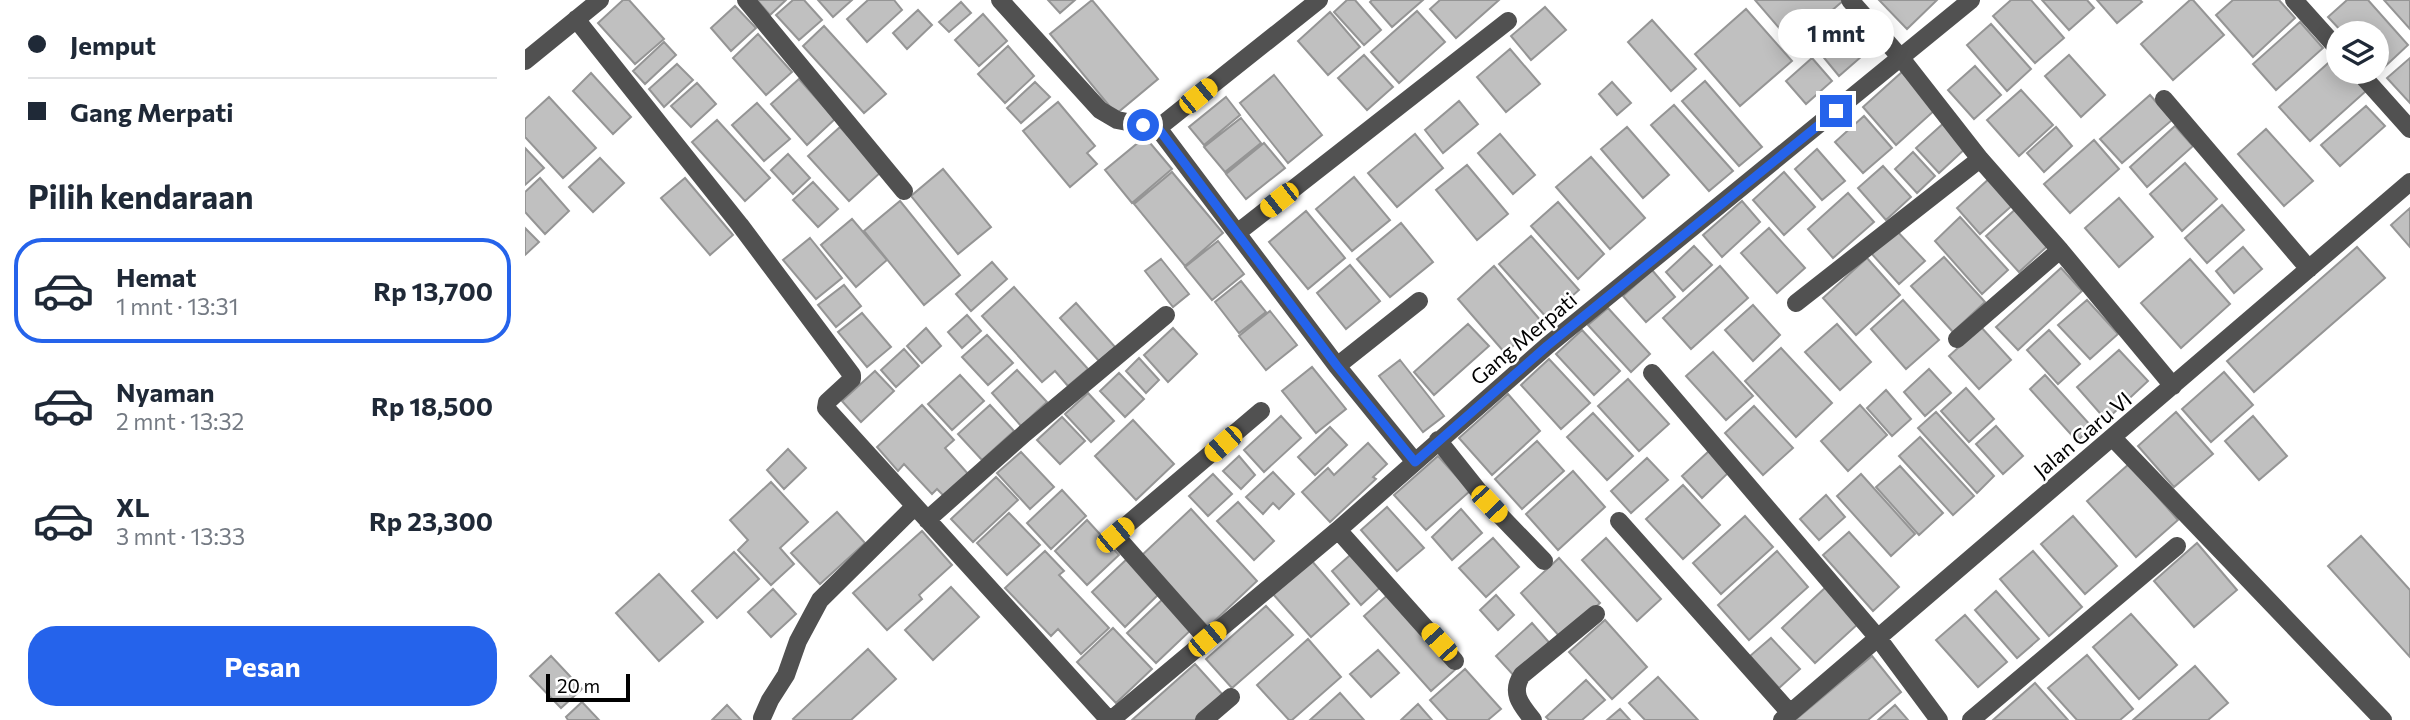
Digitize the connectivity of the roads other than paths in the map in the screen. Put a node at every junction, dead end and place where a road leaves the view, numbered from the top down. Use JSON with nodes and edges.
{"nodes":[{"id":1,"x":600,"y":0,"type":"edge"},
{"id":2,"x":746,"y":0,"type":"edge"},
{"id":3,"x":1000,"y":0,"type":"edge"},
{"id":4,"x":1319,"y":0,"type":"edge"},
{"id":5,"x":1850,"y":0,"type":"edge"},
{"id":6,"x":1971,"y":0,"type":"edge"},
{"id":7,"x":2294,"y":0,"type":"edge"},
{"id":8,"x":576,"y":19,"type":"junction"},
{"id":9,"x":1509,"y":21,"type":"dead end"},
{"id":10,"x":2326,"y":36,"type":"edge"},
{"id":11,"x":1901,"y":58,"type":"junction"},
{"id":12,"x":525,"y":61,"type":"edge"},
{"id":13,"x":2370,"y":84,"type":"edge"},
{"id":14,"x":2164,"y":99,"type":"dead end"},
{"id":15,"x":1158,"y":128,"type":"junction"},
{"id":16,"x":2410,"y":129,"type":"edge"},
{"id":17,"x":1980,"y":159,"type":"junction"},
{"id":18,"x":2410,"y":183,"type":"edge"},
{"id":19,"x":904,"y":191,"type":"dead end"},
{"id":20,"x":1237,"y":233,"type":"junction"},
{"id":21,"x":2060,"y":250,"type":"junction"},
{"id":22,"x":2309,"y":269,"type":"junction"},
{"id":23,"x":1419,"y":301,"type":"dead end"},
{"id":24,"x":1796,"y":303,"type":"dead end"},
{"id":25,"x":1166,"y":315,"type":"dead end"},
{"id":26,"x":1957,"y":339,"type":"dead end"},
{"id":27,"x":1337,"y":366,"type":"junction"},
{"id":28,"x":1653,"y":373,"type":"dead end"},
{"id":29,"x":2173,"y":386,"type":"junction"},
{"id":30,"x":1261,"y":411,"type":"dead end"},
{"id":31,"x":2113,"y":438,"type":"junction"},
{"id":32,"x":1438,"y":440,"type":"junction"},
{"id":33,"x":1415,"y":462,"type":"junction"},
{"id":34,"x":914,"y":506,"type":"junction"},
{"id":35,"x":927,"y":520,"type":"junction"},
{"id":36,"x":1619,"y":521,"type":"dead end"},
{"id":37,"x":1338,"y":530,"type":"junction"},
{"id":38,"x":2177,"y":546,"type":"dead end"},
{"id":39,"x":1544,"y":561,"type":"dead end"},
{"id":40,"x":1596,"y":614,"type":"dead end"},
{"id":41,"x":1878,"y":638,"type":"junction"},
{"id":42,"x":1207,"y":639,"type":"junction"},
{"id":43,"x":1455,"y":661,"type":"dead end"},
{"id":44,"x":1230,"y":697,"type":"dead end"},
{"id":45,"x":1786,"y":717,"type":"edge"},
{"id":46,"x":762,"y":718,"type":"dead end"},
{"id":47,"x":1110,"y":720,"type":"edge"},
{"id":48,"x":1204,"y":720,"type":"edge"},
{"id":49,"x":1533,"y":720,"type":"edge"},
{"id":50,"x":1938,"y":720,"type":"edge"},
{"id":51,"x":1971,"y":720,"type":"edge"},
{"id":52,"x":2382,"y":720,"type":"edge"}],
"edges":[{"from":1,"to":8,"type":"street"},
{"from":2,"to":19,"type":"street"},
{"from":3,"to":15,"type":"street"},
{"from":4,"to":15,"type":"street"},
{"from":5,"to":11,"type":"street"},
{"from":6,"to":11,"type":"street","name":"Gang Merpati"},
{"from":7,"to":10,"type":"street"},
{"from":8,"to":12,"type":"street"},
{"from":8,"to":34,"type":"street"},
{"from":9,"to":20,"type":"street"},
{"from":11,"to":17,"type":"street"},
{"from":11,"to":32,"type":"street","name":"Gang Merpati"},
{"from":13,"to":16,"type":"street"},
{"from":14,"to":22,"type":"street"},
{"from":15,"to":20,"type":"street"},
{"from":17,"to":21,"type":"street"},
{"from":17,"to":24,"type":"street"},
{"from":18,"to":22,"type":"street","name":"Jalan Garu VI"},
{"from":20,"to":27,"type":"street"},
{"from":21,"to":26,"type":"street"},
{"from":21,"to":29,"type":"street"},
{"from":22,"to":29,"type":"street","name":"Jalan Garu VI"},
{"from":23,"to":27,"type":"street"},
{"from":25,"to":35,"type":"street"},
{"from":27,"to":33,"type":"street"},
{"from":28,"to":41,"type":"street"},
{"from":29,"to":31,"type":"street","name":"Jalan Garu VI"},
{"from":30,"to":42,"type":"street"},
{"from":31,"to":41,"type":"street","name":"Jalan Garu VI"},
{"from":31,"to":52,"type":"street"},
{"from":32,"to":33,"type":"street","name":"Gang Merpati"},
{"from":32,"to":39,"type":"street"},
{"from":33,"to":37,"type":"street","name":"Gang Merpati"},
{"from":34,"to":35,"type":"street"},
{"from":34,"to":46,"type":"street"},
{"from":35,"to":47,"type":"street"},
{"from":36,"to":45,"type":"street"},
{"from":37,"to":42,"type":"street","name":"Gang Merpati"},
{"from":37,"to":43,"type":"street"},
{"from":38,"to":51,"type":"street"},
{"from":40,"to":49,"type":"street"},
{"from":41,"to":45,"type":"street","name":"Jalan Garu VI"},
{"from":41,"to":50,"type":"street"},
{"from":42,"to":47,"type":"street","name":"Gang Merpati"},
{"from":44,"to":48,"type":"street"}]}
